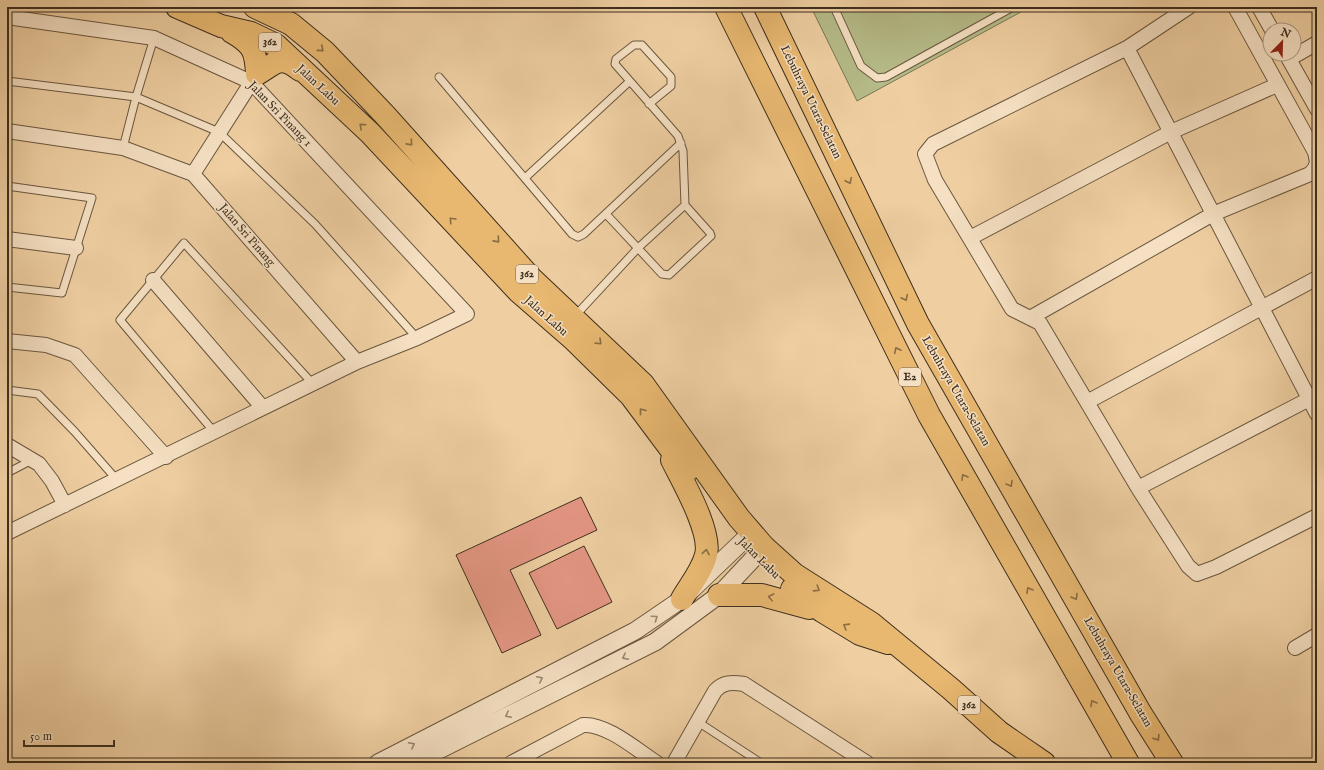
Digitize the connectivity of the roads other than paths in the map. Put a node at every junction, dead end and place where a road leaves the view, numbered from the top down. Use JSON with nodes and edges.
{"nodes":[{"id":1,"x":177,"y":7,"type":"edge"},
{"id":2,"x":254,"y":7,"type":"edge"},
{"id":3,"x":726,"y":7,"type":"edge"},
{"id":4,"x":765,"y":7,"type":"edge"},
{"id":5,"x":834,"y":7,"type":"edge"},
{"id":6,"x":1013,"y":7,"type":"edge"},
{"id":7,"x":1189,"y":7,"type":"edge"},
{"id":8,"x":1235,"y":7,"type":"edge"},
{"id":9,"x":1259,"y":7,"type":"edge"},
{"id":10,"x":7,"y":17,"type":"edge"},
{"id":11,"x":1267,"y":22,"type":"edge"},
{"id":12,"x":221,"y":26,"type":"junction"},
{"id":13,"x":154,"y":38,"type":"junction"},
{"id":14,"x":1317,"y":43,"type":"edge"},
{"id":15,"x":276,"y":45,"type":"junction"},
{"id":16,"x":1127,"y":48,"type":"junction"},
{"id":17,"x":1302,"y":50,"type":"edge"},
{"id":18,"x":1290,"y":62,"type":"edge"},
{"id":19,"x":439,"y":77,"type":"dead end"},
{"id":20,"x":254,"y":78,"type":"junction"},
{"id":21,"x":308,"y":78,"type":"junction"},
{"id":22,"x":7,"y":81,"type":"edge"},
{"id":23,"x":630,"y":81,"type":"junction"},
{"id":24,"x":1277,"y":85,"type":"junction"},
{"id":25,"x":136,"y":97,"type":"junction"},
{"id":26,"x":650,"y":104,"type":"junction"},
{"id":27,"x":1317,"y":109,"type":"edge"},
{"id":28,"x":7,"y":132,"type":"edge"},
{"id":29,"x":220,"y":132,"type":"junction"},
{"id":30,"x":1171,"y":132,"type":"junction"},
{"id":31,"x":681,"y":143,"type":"junction"},
{"id":32,"x":123,"y":148,"type":"junction"},
{"id":33,"x":193,"y":174,"type":"junction"},
{"id":34,"x":525,"y":178,"type":"junction"},
{"id":35,"x":7,"y":186,"type":"edge"},
{"id":36,"x":685,"y":205,"type":"junction"},
{"id":37,"x":606,"y":214,"type":"junction"},
{"id":38,"x":1213,"y":214,"type":"junction"},
{"id":39,"x":970,"y":238,"type":"junction"},
{"id":40,"x":7,"y":239,"type":"edge"},
{"id":41,"x":76,"y":248,"type":"junction"},
{"id":42,"x":638,"y":248,"type":"junction"},
{"id":43,"x":1317,"y":278,"type":"edge"},
{"id":44,"x":153,"y":280,"type":"junction"},
{"id":45,"x":7,"y":287,"type":"edge"},
{"id":46,"x":1262,"y":308,"type":"junction"},
{"id":47,"x":574,"y":317,"type":"junction"},
{"id":48,"x":1030,"y":318,"type":"junction"},
{"id":49,"x":417,"y":338,"type":"junction"},
{"id":50,"x":7,"y":341,"type":"edge"},
{"id":51,"x":357,"y":362,"type":"junction"},
{"id":52,"x":313,"y":384,"type":"junction"},
{"id":53,"x":7,"y":390,"type":"edge"},
{"id":54,"x":1313,"y":397,"type":"edge"},
{"id":55,"x":1087,"y":402,"type":"junction"},
{"id":56,"x":264,"y":408,"type":"junction"},
{"id":57,"x":1317,"y":414,"type":"edge"},
{"id":58,"x":215,"y":433,"type":"junction"},
{"id":59,"x":662,"y":437,"type":"junction"},
{"id":60,"x":7,"y":446,"type":"edge"},
{"id":61,"x":166,"y":457,"type":"junction"},
{"id":62,"x":32,"y":460,"type":"junction"},
{"id":63,"x":7,"y":473,"type":"edge"},
{"id":64,"x":117,"y":481,"type":"junction"},
{"id":65,"x":1138,"y":488,"type":"junction"},
{"id":66,"x":65,"y":505,"type":"junction"},
{"id":67,"x":1317,"y":516,"type":"edge"},
{"id":68,"x":7,"y":533,"type":"edge"},
{"id":69,"x":753,"y":545,"type":"junction"},
{"id":70,"x":719,"y":595,"type":"junction"},
{"id":71,"x":682,"y":599,"type":"junction"},
{"id":72,"x":822,"y":611,"type":"junction"},
{"id":73,"x":1317,"y":635,"type":"edge"},
{"id":74,"x":895,"y":645,"type":"junction"},
{"id":75,"x":1295,"y":648,"type":"dead end"},
{"id":76,"x":521,"y":688,"type":"junction"},
{"id":77,"x":530,"y":704,"type":"junction"},
{"id":78,"x":698,"y":722,"type":"junction"},
{"id":79,"x":520,"y":761,"type":"edge"},
{"id":80,"x":378,"y":763,"type":"edge"},
{"id":81,"x":413,"y":763,"type":"edge"},
{"id":82,"x":657,"y":763,"type":"edge"},
{"id":83,"x":674,"y":763,"type":"edge"},
{"id":84,"x":762,"y":763,"type":"edge"},
{"id":85,"x":867,"y":763,"type":"edge"},
{"id":86,"x":1044,"y":763,"type":"edge"},
{"id":87,"x":1128,"y":763,"type":"edge"},
{"id":88,"x":1172,"y":763,"type":"edge"}],
"edges":[{"from":1,"to":12,"type":"main road","name":"Jalan Labu","number":"362"},
{"from":2,"to":15,"type":"main road"},
{"from":2,"to":47,"type":"main road","name":"Jalan Labu","number":"362","one_way":true},
{"from":87,"to":3,"type":"main road","number":"E2","one_way":true},
{"from":4,"to":88,"type":"main road","name":"Lebuhraya Utara–Selatan","one_way":true},
{"from":5,"to":6,"type":"lane"},
{"from":7,"to":16,"type":"street"},
{"from":8,"to":24,"type":"street"},
{"from":9,"to":11,"type":"street"},
{"from":10,"to":13,"type":"street","name":"Jalan Sri Pinang 1"},
{"from":12,"to":15,"type":"main road","name":"Jalan Labu","number":"362"},
{"from":12,"to":20,"type":"main road"},
{"from":13,"to":20,"type":"street","name":"Jalan Sri Pinang 1"},
{"from":13,"to":25,"type":"lane"},
{"from":14,"to":17,"type":"street"},
{"from":15,"to":20,"type":"street"},
{"from":15,"to":21,"type":"main road","name":"Jalan Labu","number":"362"},
{"from":16,"to":30,"type":"street"},
{"from":16,"to":39,"type":"street"},
{"from":18,"to":27,"type":"street"},
{"from":19,"to":34,"type":"lane"},
{"from":20,"to":21,"type":"main road"},
{"from":20,"to":29,"type":"street"},
{"from":20,"to":49,"type":"street","name":"Jalan Sri Pinang 1"},
{"from":59,"to":21,"type":"main road","name":"Jalan Labu","number":"362","one_way":true},
{"from":22,"to":25,"type":"lane"},
{"from":23,"to":26,"type":"lane"},
{"from":23,"to":26,"type":"lane"},
{"from":23,"to":34,"type":"lane"},
{"from":24,"to":30,"type":"street"},
{"from":24,"to":38,"type":"street"},
{"from":25,"to":29,"type":"lane"},
{"from":25,"to":32,"type":"lane"},
{"from":26,"to":31,"type":"lane"},
{"from":28,"to":32,"type":"street","name":"Jalan Sri Pinang"},
{"from":29,"to":33,"type":"street"},
{"from":29,"to":49,"type":"lane"},
{"from":30,"to":38,"type":"street"},
{"from":30,"to":39,"type":"street"},
{"from":31,"to":36,"type":"lane"},
{"from":31,"to":37,"type":"lane"},
{"from":32,"to":33,"type":"street","name":"Jalan Sri Pinang"},
{"from":33,"to":51,"type":"street","name":"Jalan Sri Pinang"},
{"from":34,"to":37,"type":"lane"},
{"from":35,"to":41,"type":"lane"},
{"from":36,"to":42,"type":"lane"},
{"from":36,"to":42,"type":"lane"},
{"from":37,"to":42,"type":"lane"},
{"from":38,"to":46,"type":"street"},
{"from":38,"to":48,"type":"street"},
{"from":39,"to":48,"type":"street"},
{"from":40,"to":41,"type":"street"},
{"from":41,"to":45,"type":"lane"},
{"from":42,"to":47,"type":"lane"},
{"from":43,"to":46,"type":"street"},
{"from":44,"to":52,"type":"lane"},
{"from":44,"to":56,"type":"street"},
{"from":44,"to":58,"type":"lane"},
{"from":46,"to":54,"type":"street"},
{"from":46,"to":55,"type":"street"},
{"from":47,"to":69,"type":"main road","name":"Jalan Labu","number":"362","one_way":true},
{"from":48,"to":55,"type":"street"},
{"from":49,"to":51,"type":"street"},
{"from":50,"to":61,"type":"street"},
{"from":51,"to":52,"type":"street"},
{"from":52,"to":56,"type":"street"},
{"from":53,"to":64,"type":"lane"},
{"from":54,"to":57,"type":"street"},
{"from":54,"to":65,"type":"street"},
{"from":55,"to":65,"type":"street"},
{"from":56,"to":58,"type":"street"},
{"from":58,"to":61,"type":"street"},
{"from":59,"to":69,"type":"main road","name":"Jalan Labu","number":"362"},
{"from":71,"to":59,"type":"main road","one_way":true},
{"from":60,"to":62,"type":"street"},
{"from":61,"to":64,"type":"street"},
{"from":62,"to":63,"type":"lane"},
{"from":62,"to":66,"type":"street"},
{"from":64,"to":66,"type":"street"},
{"from":65,"to":67,"type":"street"},
{"from":66,"to":68,"type":"street"},
{"from":69,"to":70,"type":"street"},
{"from":69,"to":71,"type":"street"},
{"from":69,"to":72,"type":"main road","name":"Jalan Labu","number":"362"},
{"from":69,"to":74,"type":"main road","name":"Jalan Labu","number":"362","one_way":true},
{"from":72,"to":70,"type":"main road","one_way":true},
{"from":70,"to":77,"type":"street","one_way":true},
{"from":76,"to":71,"type":"street","one_way":true},
{"from":74,"to":72,"type":"main road","name":"Jalan Labu","number":"362","one_way":true},
{"from":73,"to":75,"type":"street"},
{"from":74,"to":86,"type":"main road","name":"Jalan Labu","number":"362"},
{"from":76,"to":77,"type":"street"},
{"from":80,"to":76,"type":"street","one_way":true},
{"from":77,"to":81,"type":"street","one_way":true},
{"from":78,"to":83,"type":"street"},
{"from":78,"to":84,"type":"lane"},
{"from":78,"to":85,"type":"street"},
{"from":79,"to":82,"type":"street"}]}
